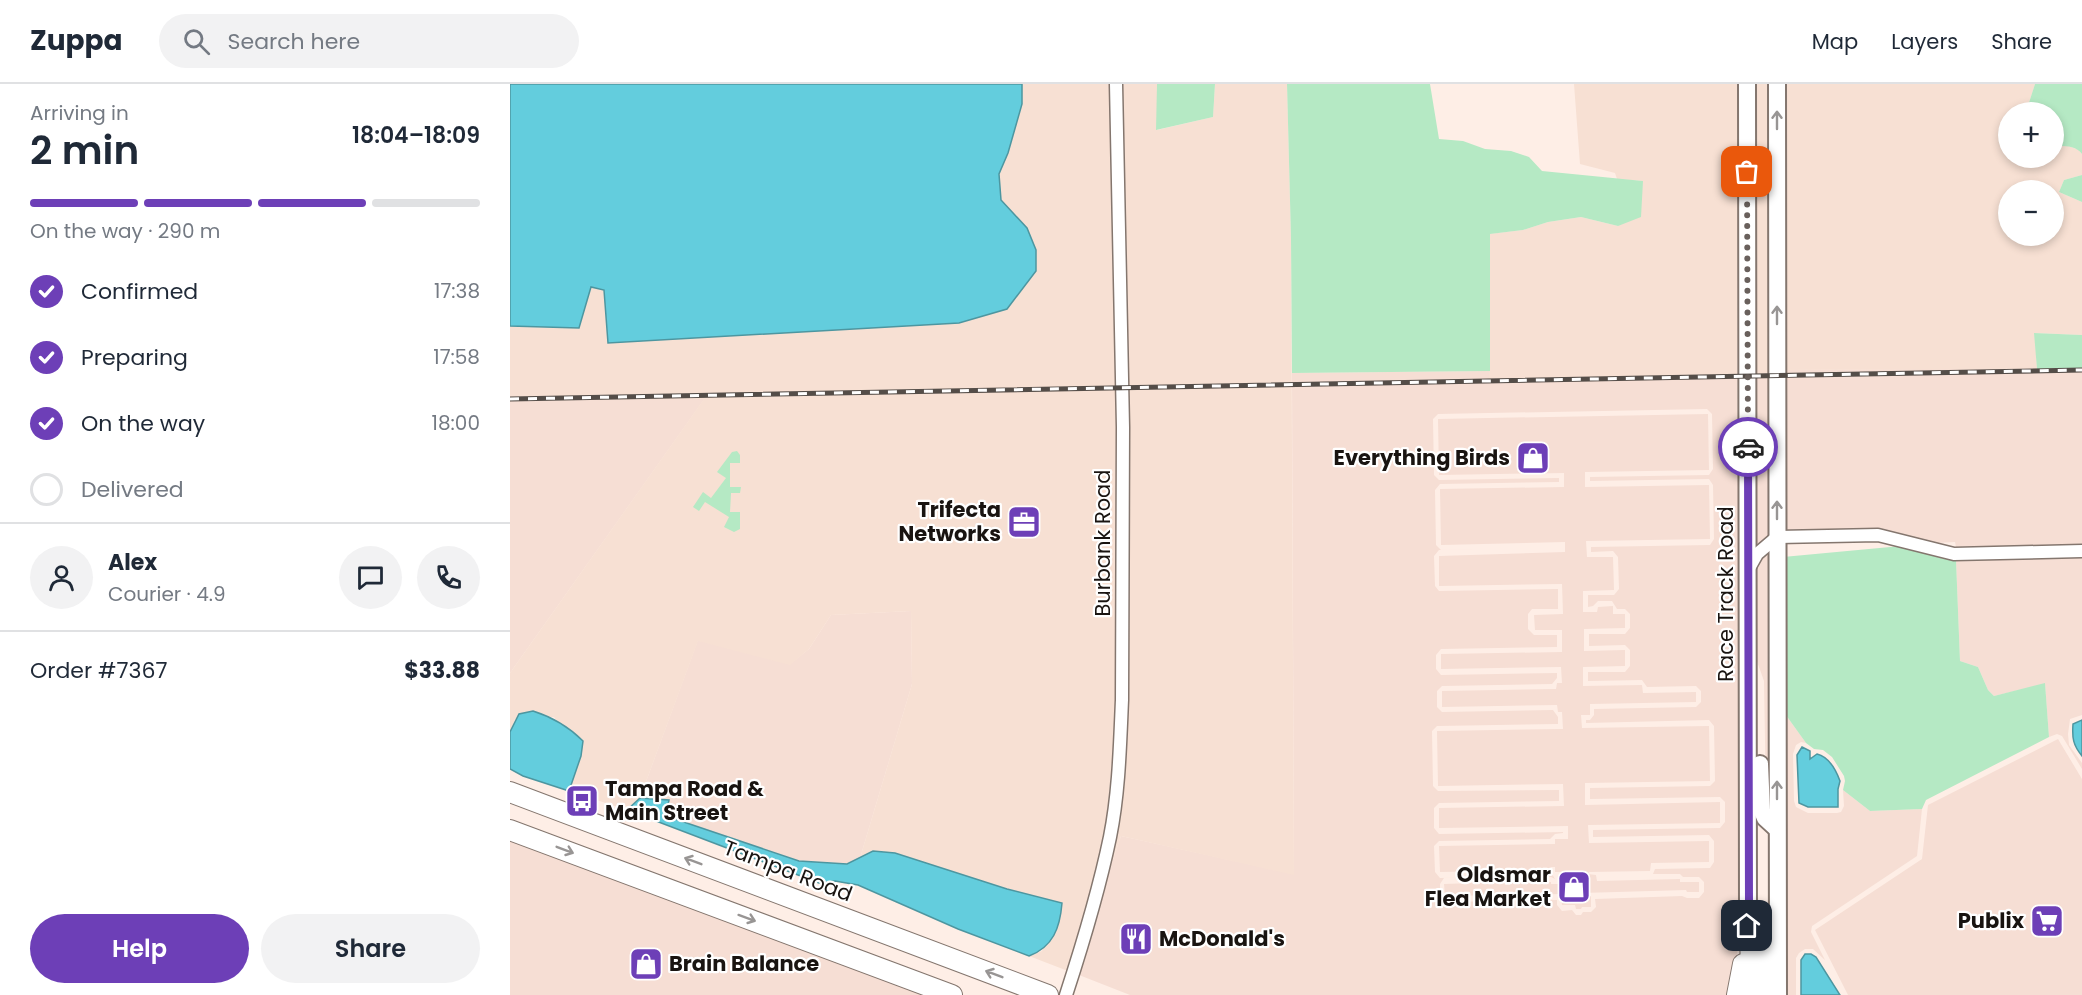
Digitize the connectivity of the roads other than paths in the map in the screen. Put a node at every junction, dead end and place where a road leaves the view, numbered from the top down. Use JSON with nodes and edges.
{"nodes":[{"id":1,"x":1116,"y":84,"type":"edge"},
{"id":2,"x":1747,"y":84,"type":"edge"},
{"id":3,"x":1777,"y":84,"type":"edge"},
{"id":4,"x":1777,"y":537,"type":"junction"},
{"id":5,"x":2082,"y":551,"type":"edge"},
{"id":6,"x":1748,"y":570,"type":"junction"},
{"id":7,"x":1777,"y":610,"type":"junction"},
{"id":8,"x":1748,"y":630,"type":"junction"},
{"id":9,"x":1748,"y":654,"type":"junction"},
{"id":10,"x":510,"y":792,"type":"edge"},
{"id":11,"x":1778,"y":829,"type":"junction"},
{"id":12,"x":510,"y":830,"type":"edge"},
{"id":13,"x":1749,"y":858,"type":"junction"},
{"id":14,"x":1778,"y":874,"type":"junction"},
{"id":15,"x":1749,"y":909,"type":"junction"},
{"id":16,"x":1743,"y":961,"type":"junction"},
{"id":17,"x":952,"y":995,"type":"edge"},
{"id":18,"x":1048,"y":995,"type":"edge"},
{"id":19,"x":1066,"y":995,"type":"edge"},
{"id":20,"x":1737,"y":995,"type":"edge"},
{"id":21,"x":1744,"y":995,"type":"edge"},
{"id":22,"x":1752,"y":995,"type":"edge"},
{"id":23,"x":1766,"y":995,"type":"edge"},
{"id":24,"x":1778,"y":995,"type":"edge"}],
"edges":[{"from":1,"to":19,"type":"street","name":"Burbank Road"},
{"from":2,"to":6,"type":"main road","name":"Race Track Road"},
{"from":4,"to":3,"type":"main road","one_way":true},
{"from":4,"to":5,"type":"street"},
{"from":4,"to":6,"type":"street"},
{"from":4,"to":7,"type":"main road"},
{"from":6,"to":8,"type":"main road","name":"Race Track Road"},
{"from":7,"to":8,"type":"main road"},
{"from":11,"to":7,"type":"main road","one_way":true},
{"from":8,"to":9,"type":"main road","name":"Race Track Road"},
{"from":9,"to":11,"type":"main road"},
{"from":9,"to":13,"type":"main road","name":"Race Track Road"},
{"from":18,"to":10,"type":"main road","name":"Tampa Road","one_way":true},
{"from":11,"to":13,"type":"main road"},
{"from":11,"to":14,"type":"main road"},
{"from":12,"to":17,"type":"main road","one_way":true},
{"from":13,"to":15,"type":"main road","name":"Race Track Road"},
{"from":14,"to":15,"type":"main road"},
{"from":14,"to":24,"type":"main road"},
{"from":15,"to":16,"type":"main road","name":"Race Track Road"},
{"from":15,"to":22,"type":"main road"},
{"from":15,"to":23,"type":"main road"},
{"from":16,"to":20,"type":"main road"},
{"from":16,"to":21,"type":"main road","name":"Race Track Road"}]}
